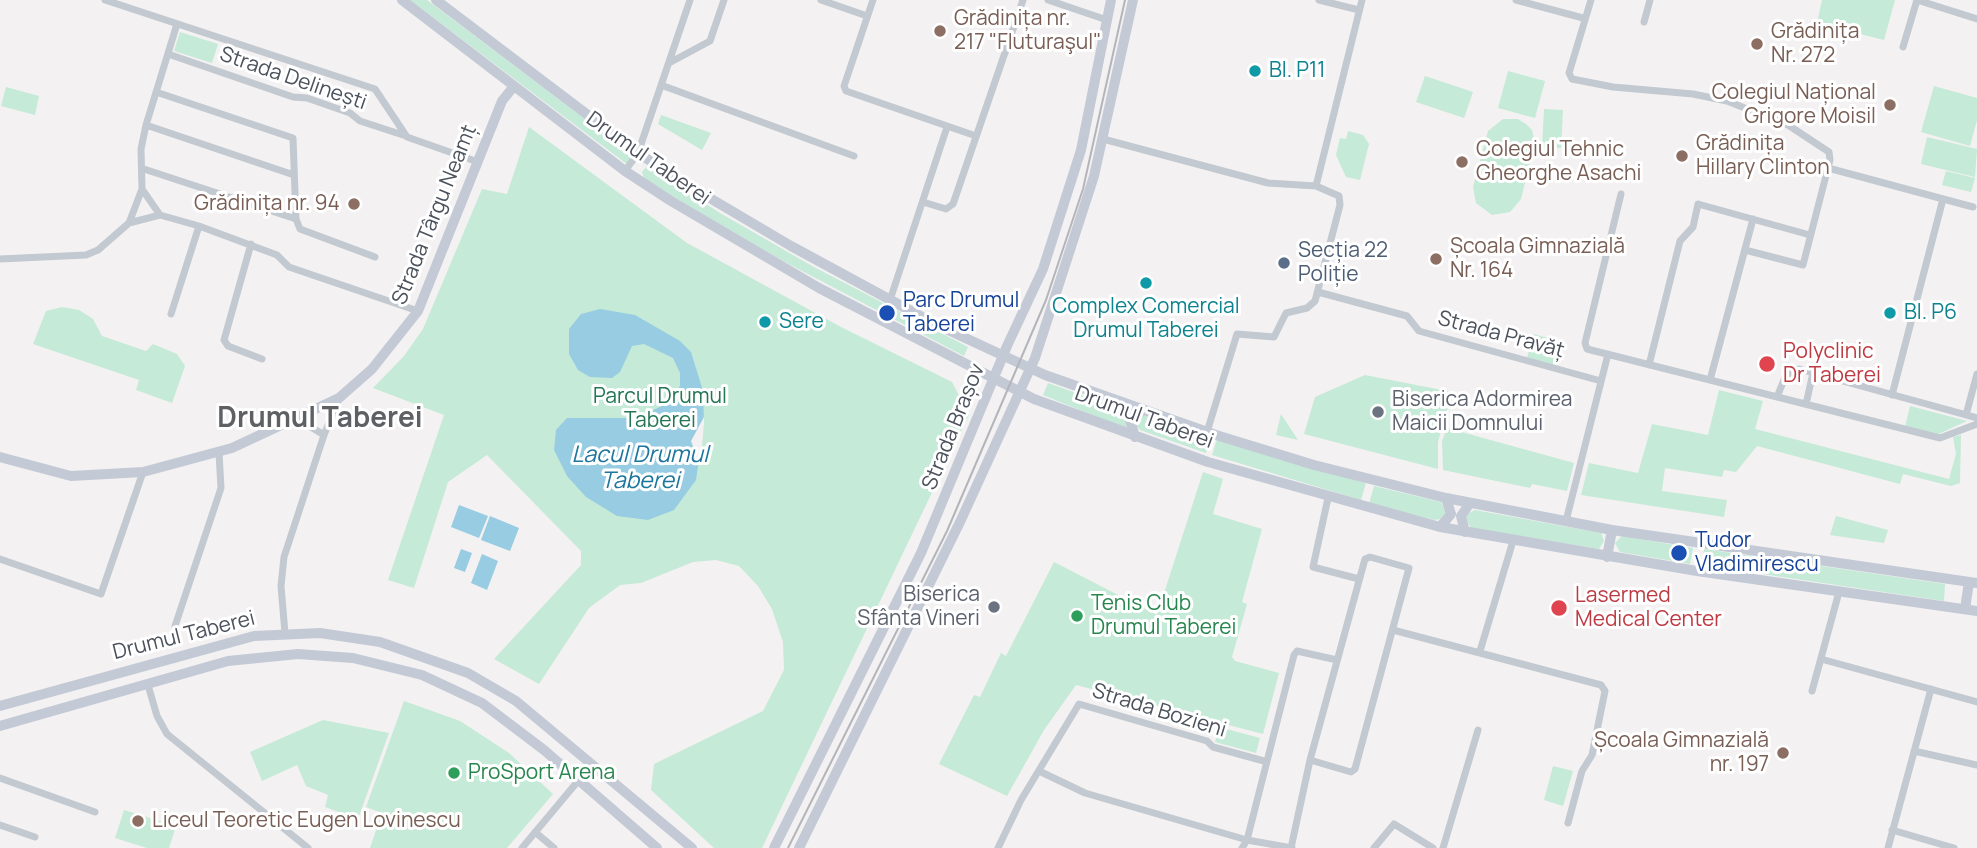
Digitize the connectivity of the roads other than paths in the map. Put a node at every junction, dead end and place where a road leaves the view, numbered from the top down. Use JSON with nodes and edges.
{"nodes":[{"id":1,"x":105,"y":0,"type":"edge"},
{"id":2,"x":402,"y":0,"type":"edge"},
{"id":3,"x":436,"y":0,"type":"edge"},
{"id":4,"x":690,"y":0,"type":"edge"},
{"id":5,"x":724,"y":0,"type":"edge"},
{"id":6,"x":821,"y":0,"type":"edge"},
{"id":7,"x":873,"y":0,"type":"edge"},
{"id":8,"x":1023,"y":0,"type":"edge"},
{"id":9,"x":1048,"y":0,"type":"edge"},
{"id":10,"x":1111,"y":0,"type":"edge"},
{"id":11,"x":1133,"y":0,"type":"edge"},
{"id":12,"x":1319,"y":0,"type":"edge"},
{"id":13,"x":1362,"y":0,"type":"edge"},
{"id":14,"x":1517,"y":0,"type":"edge"},
{"id":15,"x":1591,"y":0,"type":"edge"},
{"id":16,"x":1650,"y":0,"type":"edge"},
{"id":17,"x":1917,"y":0,"type":"edge"},
{"id":18,"x":1359,"y":10,"type":"junction"},
{"id":19,"x":867,"y":16,"type":"junction"},
{"id":20,"x":1583,"y":18,"type":"junction"},
{"id":21,"x":1977,"y":19,"type":"edge"},
{"id":22,"x":1107,"y":20,"type":"junction"},
{"id":23,"x":1644,"y":22,"type":"dead end"},
{"id":24,"x":177,"y":24,"type":"junction"},
{"id":25,"x":1903,"y":47,"type":"dead end"},
{"id":26,"x":168,"y":54,"type":"junction"},
{"id":27,"x":669,"y":64,"type":"junction"},
{"id":28,"x":661,"y":85,"type":"junction"},
{"id":29,"x":514,"y":86,"type":"junction"},
{"id":30,"x":156,"y":92,"type":"junction"},
{"id":31,"x":146,"y":125,"type":"junction"},
{"id":32,"x":947,"y":127,"type":"junction"},
{"id":33,"x":976,"y":136,"type":"junction"},
{"id":34,"x":407,"y":137,"type":"junction"},
{"id":35,"x":1103,"y":139,"type":"junction"},
{"id":36,"x":638,"y":153,"type":"junction"},
{"id":37,"x":854,"y":156,"type":"dead end"},
{"id":38,"x":478,"y":162,"type":"junction"},
{"id":39,"x":1828,"y":168,"type":"junction"},
{"id":40,"x":144,"y":169,"type":"junction"},
{"id":41,"x":625,"y":171,"type":"junction"},
{"id":42,"x":294,"y":175,"type":"junction"},
{"id":43,"x":1316,"y":186,"type":"junction"},
{"id":44,"x":142,"y":189,"type":"junction"},
{"id":45,"x":1622,"y":194,"type":"dead end"},
{"id":46,"x":1943,"y":199,"type":"junction"},
{"id":47,"x":923,"y":202,"type":"junction"},
{"id":48,"x":1973,"y":207,"type":"dead end"},
{"id":49,"x":160,"y":215,"type":"junction"},
{"id":50,"x":296,"y":219,"type":"junction"},
{"id":51,"x":1753,"y":219,"type":"junction"},
{"id":52,"x":130,"y":223,"type":"junction"},
{"id":53,"x":199,"y":226,"type":"junction"},
{"id":54,"x":1811,"y":235,"type":"junction"},
{"id":55,"x":251,"y":244,"type":"junction"},
{"id":56,"x":1745,"y":250,"type":"junction"},
{"id":57,"x":375,"y":257,"type":"dead end"},
{"id":58,"x":0,"y":259,"type":"edge"},
{"id":59,"x":1318,"y":292,"type":"junction"},
{"id":60,"x":890,"y":300,"type":"junction"},
{"id":61,"x":418,"y":311,"type":"junction"},
{"id":62,"x":171,"y":314,"type":"dead end"},
{"id":63,"x":1608,"y":354,"type":"junction"},
{"id":64,"x":1003,"y":357,"type":"junction"},
{"id":65,"x":262,"y":359,"type":"dead end"},
{"id":66,"x":1649,"y":365,"type":"junction"},
{"id":67,"x":1030,"y":368,"type":"junction"},
{"id":68,"x":1814,"y":373,"type":"junction"},
{"id":69,"x":1977,"y":374,"type":"edge"},
{"id":70,"x":994,"y":380,"type":"junction"},
{"id":71,"x":1710,"y":380,"type":"junction"},
{"id":72,"x":1601,"y":381,"type":"junction"},
{"id":73,"x":1019,"y":392,"type":"junction"},
{"id":74,"x":1892,"y":395,"type":"junction"},
{"id":75,"x":1777,"y":397,"type":"junction"},
{"id":76,"x":339,"y":398,"type":"junction"},
{"id":77,"x":1806,"y":404,"type":"junction"},
{"id":78,"x":1144,"y":410,"type":"junction"},
{"id":79,"x":1966,"y":415,"type":"junction"},
{"id":80,"x":1977,"y":418,"type":"edge"},
{"id":81,"x":298,"y":419,"type":"junction"},
{"id":82,"x":1977,"y":424,"type":"edge"},
{"id":83,"x":1207,"y":432,"type":"junction"},
{"id":84,"x":324,"y":435,"type":"junction"},
{"id":85,"x":1135,"y":437,"type":"junction"},
{"id":86,"x":219,"y":453,"type":"junction"},
{"id":87,"x":0,"y":457,"type":"edge"},
{"id":88,"x":143,"y":472,"type":"junction"},
{"id":89,"x":1328,"y":498,"type":"junction"},
{"id":90,"x":1446,"y":498,"type":"junction"},
{"id":91,"x":1470,"y":503,"type":"junction"},
{"id":92,"x":1566,"y":521,"type":"junction"},
{"id":93,"x":1440,"y":527,"type":"junction"},
{"id":94,"x":1612,"y":530,"type":"junction"},
{"id":95,"x":1465,"y":532,"type":"junction"},
{"id":96,"x":1513,"y":541,"type":"junction"},
{"id":97,"x":1607,"y":557,"type":"junction"},
{"id":98,"x":0,"y":559,"type":"edge"},
{"id":99,"x":1359,"y":579,"type":"junction"},
{"id":100,"x":1973,"y":583,"type":"edge"},
{"id":101,"x":1839,"y":592,"type":"junction"},
{"id":102,"x":1965,"y":609,"type":"junction"},
{"id":103,"x":1977,"y":611,"type":"edge"},
{"id":104,"x":174,"y":626,"type":"dead end"},
{"id":105,"x":1393,"y":630,"type":"junction"},
{"id":106,"x":285,"y":633,"type":"junction"},
{"id":107,"x":225,"y":642,"type":"junction"},
{"id":108,"x":199,"y":649,"type":"junction"},
{"id":109,"x":1480,"y":650,"type":"junction"},
{"id":110,"x":1821,"y":659,"type":"junction"},
{"id":111,"x":1337,"y":660,"type":"junction"},
{"id":112,"x":228,"y":661,"type":"junction"},
{"id":113,"x":203,"y":668,"type":"junction"},
{"id":114,"x":468,"y":673,"type":"junction"},
{"id":115,"x":148,"y":685,"type":"junction"},
{"id":116,"x":492,"y":686,"type":"junction"},
{"id":117,"x":1931,"y":689,"type":"junction"},
{"id":118,"x":457,"y":690,"type":"junction"},
{"id":119,"x":1812,"y":691,"type":"dead end"},
{"id":120,"x":1977,"y":702,"type":"edge"},
{"id":121,"x":482,"y":703,"type":"junction"},
{"id":122,"x":0,"y":706,"type":"edge"},
{"id":123,"x":0,"y":726,"type":"edge"},
{"id":124,"x":1478,"y":730,"type":"dead end"},
{"id":125,"x":1914,"y":751,"type":"junction"},
{"id":126,"x":1310,"y":760,"type":"junction"},
{"id":127,"x":1265,"y":761,"type":"junction"},
{"id":128,"x":1977,"y":765,"type":"edge"},
{"id":129,"x":1039,"y":771,"type":"junction"},
{"id":130,"x":0,"y":778,"type":"edge"},
{"id":131,"x":578,"y":781,"type":"junction"},
{"id":132,"x":94,"y":812,"type":"dead end"},
{"id":133,"x":1568,"y":823,"type":"dead end"},
{"id":134,"x":0,"y":825,"type":"edge"},
{"id":135,"x":1892,"y":830,"type":"junction"},
{"id":136,"x":535,"y":832,"type":"junction"},
{"id":137,"x":35,"y":837,"type":"dead end"},
{"id":138,"x":1247,"y":840,"type":"junction"},
{"id":139,"x":308,"y":848,"type":"edge"},
{"id":140,"x":522,"y":848,"type":"edge"},
{"id":141,"x":554,"y":848,"type":"edge"},
{"id":142,"x":657,"y":848,"type":"edge"},
{"id":143,"x":692,"y":848,"type":"edge"},
{"id":144,"x":774,"y":848,"type":"edge"},
{"id":145,"x":799,"y":848,"type":"edge"},
{"id":146,"x":998,"y":848,"type":"edge"},
{"id":147,"x":1242,"y":848,"type":"edge"},
{"id":148,"x":1292,"y":848,"type":"edge"},
{"id":149,"x":1374,"y":848,"type":"edge"},
{"id":150,"x":1433,"y":848,"type":"edge"},
{"id":151,"x":1443,"y":848,"type":"edge"},
{"id":152,"x":1888,"y":848,"type":"edge"},
{"id":153,"x":1954,"y":848,"type":"edge"}],
"edges":[{"from":1,"to":24,"type":"street","name":"Strada Delinești"},
{"from":2,"to":29,"type":"main road","name":"Drumul Taberei"},
{"from":3,"to":36,"type":"main road","name":"Drumul Taberei"},
{"from":4,"to":27,"type":"street"},
{"from":5,"to":27,"type":"street"},
{"from":6,"to":19,"type":"street"},
{"from":7,"to":19,"type":"street"},
{"from":8,"to":33,"type":"street"},
{"from":9,"to":22,"type":"street"},
{"from":10,"to":22,"type":"main road","name":"Strada Brașov"},
{"from":11,"to":35,"type":"main road","name":"Strada Brașov"},
{"from":12,"to":18,"type":"street"},
{"from":13,"to":18,"type":"street"},
{"from":14,"to":20,"type":"street"},
{"from":15,"to":20,"type":"street"},
{"from":16,"to":23,"type":"street"},
{"from":17,"to":21,"type":"street"},
{"from":17,"to":25,"type":"street"},
{"from":18,"to":43,"type":"street"},
{"from":19,"to":32,"type":"street"},
{"from":20,"to":39,"type":"street"},
{"from":22,"to":64,"type":"main road","name":"Strada Brașov"},
{"from":24,"to":26,"type":"street"},
{"from":24,"to":34,"type":"street","name":"Strada Delinești"},
{"from":26,"to":30,"type":"street"},
{"from":26,"to":34,"type":"street","name":"Strada Delinești"},
{"from":27,"to":28,"type":"street"},
{"from":28,"to":36,"type":"street"},
{"from":28,"to":37,"type":"street"},
{"from":29,"to":38,"type":"main road","name":"Strada Târgu Neamț"},
{"from":29,"to":41,"type":"main road","name":"Drumul Taberei"},
{"from":30,"to":31,"type":"street"},
{"from":30,"to":42,"type":"street"},
{"from":31,"to":40,"type":"street"},
{"from":31,"to":42,"type":"street"},
{"from":32,"to":33,"type":"street"},
{"from":32,"to":47,"type":"street"},
{"from":33,"to":47,"type":"street"},
{"from":34,"to":38,"type":"street","name":"Strada Delinești"},
{"from":35,"to":43,"type":"street"},
{"from":35,"to":67,"type":"main road","name":"Strada Brașov"},
{"from":36,"to":41,"type":"street"},
{"from":36,"to":60,"type":"main road","name":"Drumul Taberei"},
{"from":38,"to":61,"type":"main road","name":"Strada Târgu Neamț"},
{"from":39,"to":46,"type":"street"},
{"from":39,"to":54,"type":"street"},
{"from":40,"to":44,"type":"street"},
{"from":40,"to":50,"type":"street"},
{"from":41,"to":70,"type":"main road","name":"Drumul Taberei"},
{"from":42,"to":50,"type":"street"},
{"from":43,"to":59,"type":"street"},
{"from":44,"to":49,"type":"street"},
{"from":44,"to":52,"type":"street"},
{"from":45,"to":63,"type":"street","name":"Strada Pravăț"},
{"from":46,"to":48,"type":"street"},
{"from":46,"to":74,"type":"street"},
{"from":47,"to":60,"type":"street"},
{"from":49,"to":52,"type":"street"},
{"from":49,"to":53,"type":"street"},
{"from":50,"to":57,"type":"street"},
{"from":51,"to":54,"type":"street"},
{"from":51,"to":56,"type":"street"},
{"from":51,"to":66,"type":"street"},
{"from":52,"to":58,"type":"street"},
{"from":53,"to":55,"type":"street"},
{"from":53,"to":62,"type":"street"},
{"from":54,"to":56,"type":"street"},
{"from":55,"to":61,"type":"street"},
{"from":55,"to":65,"type":"street"},
{"from":56,"to":71,"type":"street"},
{"from":59,"to":72,"type":"street","name":"Strada Pravăț"},
{"from":59,"to":83,"type":"street"},
{"from":60,"to":64,"type":"main road","name":"Drumul Taberei"},
{"from":61,"to":76,"type":"main road","name":"Strada Târgu Neamț"},
{"from":63,"to":66,"type":"street","name":"Strada Pravăț"},
{"from":63,"to":72,"type":"street"},
{"from":64,"to":67,"type":"main road","name":"Drumul Taberei"},
{"from":64,"to":70,"type":"main road","name":"Strada Brașov"},
{"from":66,"to":71,"type":"street","name":"Strada Pravăț"},
{"from":67,"to":73,"type":"main road","name":"Strada Brașov"},
{"from":67,"to":78,"type":"main road","name":"Drumul Taberei"},
{"from":68,"to":74,"type":"street"},
{"from":68,"to":75,"type":"street"},
{"from":68,"to":77,"type":"street"},
{"from":69,"to":79,"type":"street"},
{"from":70,"to":73,"type":"main road","name":"Drumul Taberei"},
{"from":70,"to":144,"type":"main road","name":"Strada Brașov"},
{"from":71,"to":75,"type":"street","name":"Strada Pravăț"},
{"from":72,"to":92,"type":"street"},
{"from":73,"to":85,"type":"main road","name":"Drumul Taberei"},
{"from":73,"to":145,"type":"main road","name":"Strada Brașov"},
{"from":74,"to":79,"type":"street"},
{"from":75,"to":77,"type":"street","name":"Strada Pravăț"},
{"from":76,"to":81,"type":"main road","name":"Strada Târgu Neamț"},
{"from":76,"to":84,"type":"street"},
{"from":77,"to":82,"type":"street","name":"Strada Pravăț"},
{"from":78,"to":83,"type":"main road","name":"Drumul Taberei"},
{"from":78,"to":85,"type":"main road"},
{"from":79,"to":80,"type":"street"},
{"from":81,"to":84,"type":"street"},
{"from":81,"to":86,"type":"main road","name":"Strada Târgu Neamț"},
{"from":83,"to":90,"type":"main road","name":"Drumul Taberei"},
{"from":84,"to":106,"type":"street"},
{"from":85,"to":89,"type":"main road","name":"Drumul Taberei"},
{"from":86,"to":88,"type":"main road","name":"Strada Târgu Neamț"},
{"from":86,"to":104,"type":"street","name":"Drumul Taberei"},
{"from":87,"to":88,"type":"main road","name":"Strada Târgu Neamț"},
{"from":88,"to":98,"type":"street"},
{"from":89,"to":93,"type":"main road","name":"Drumul Taberei"},
{"from":89,"to":99,"type":"street"},
{"from":90,"to":91,"type":"main road","name":"Drumul Taberei"},
{"from":90,"to":93,"type":"main road"},
{"from":91,"to":92,"type":"main road","name":"Drumul Taberei"},
{"from":91,"to":95,"type":"main road"},
{"from":92,"to":94,"type":"main road","name":"Drumul Taberei"},
{"from":93,"to":95,"type":"main road","name":"Drumul Taberei"},
{"from":94,"to":97,"type":"main road"},
{"from":94,"to":100,"type":"main road","name":"Drumul Taberei"},
{"from":95,"to":96,"type":"main road","name":"Drumul Taberei"},
{"from":96,"to":97,"type":"main road","name":"Drumul Taberei"},
{"from":96,"to":109,"type":"street"},
{"from":97,"to":101,"type":"main road","name":"Drumul Taberei"},
{"from":99,"to":105,"type":"street"},
{"from":99,"to":111,"type":"street"},
{"from":100,"to":102,"type":"main road"},
{"from":101,"to":102,"type":"main road","name":"Drumul Taberei"},
{"from":101,"to":110,"type":"street"},
{"from":102,"to":103,"type":"main road","name":"Drumul Taberei"},
{"from":105,"to":109,"type":"street"},
{"from":105,"to":126,"type":"street"},
{"from":106,"to":107,"type":"main road","name":"Drumul Taberei"},
{"from":106,"to":114,"type":"main road","name":"Drumul Taberei"},
{"from":107,"to":108,"type":"main road","name":"Drumul Taberei"},
{"from":107,"to":112,"type":"main road"},
{"from":108,"to":113,"type":"main road"},
{"from":108,"to":122,"type":"main road","name":"Drumul Taberei"},
{"from":109,"to":133,"type":"street"},
{"from":110,"to":117,"type":"street"},
{"from":110,"to":119,"type":"street"},
{"from":111,"to":126,"type":"street"},
{"from":111,"to":127,"type":"street"},
{"from":112,"to":113,"type":"main road","name":"Drumul Taberei"},
{"from":112,"to":118,"type":"main road","name":"Drumul Taberei"},
{"from":113,"to":115,"type":"main road","name":"Drumul Taberei"},
{"from":114,"to":116,"type":"main road","name":"Drumul Taberei"},
{"from":114,"to":118,"type":"main road"},
{"from":115,"to":123,"type":"main road","name":"Drumul Taberei"},
{"from":115,"to":139,"type":"street"},
{"from":116,"to":121,"type":"main road"},
{"from":116,"to":143,"type":"main road","name":"Drumul Taberei"},
{"from":117,"to":120,"type":"street"},
{"from":117,"to":125,"type":"street"},
{"from":118,"to":121,"type":"main road","name":"Drumul Taberei"},
{"from":121,"to":131,"type":"main road","name":"Drumul Taberei"},
{"from":124,"to":151,"type":"street"},
{"from":125,"to":128,"type":"street"},
{"from":125,"to":135,"type":"street"},
{"from":126,"to":148,"type":"street"},
{"from":127,"to":129,"type":"street","name":"Strada Bozieni"},
{"from":127,"to":138,"type":"street"},
{"from":129,"to":138,"type":"street"},
{"from":129,"to":146,"type":"street","name":"Strada Bozieni"},
{"from":130,"to":132,"type":"street"},
{"from":131,"to":136,"type":"street"},
{"from":131,"to":142,"type":"main road","name":"Drumul Taberei"},
{"from":134,"to":137,"type":"street"},
{"from":135,"to":152,"type":"street"},
{"from":135,"to":153,"type":"street"},
{"from":136,"to":140,"type":"street"},
{"from":136,"to":141,"type":"street"},
{"from":138,"to":147,"type":"street"},
{"from":138,"to":148,"type":"street"},
{"from":149,"to":150,"type":"street"}]}
